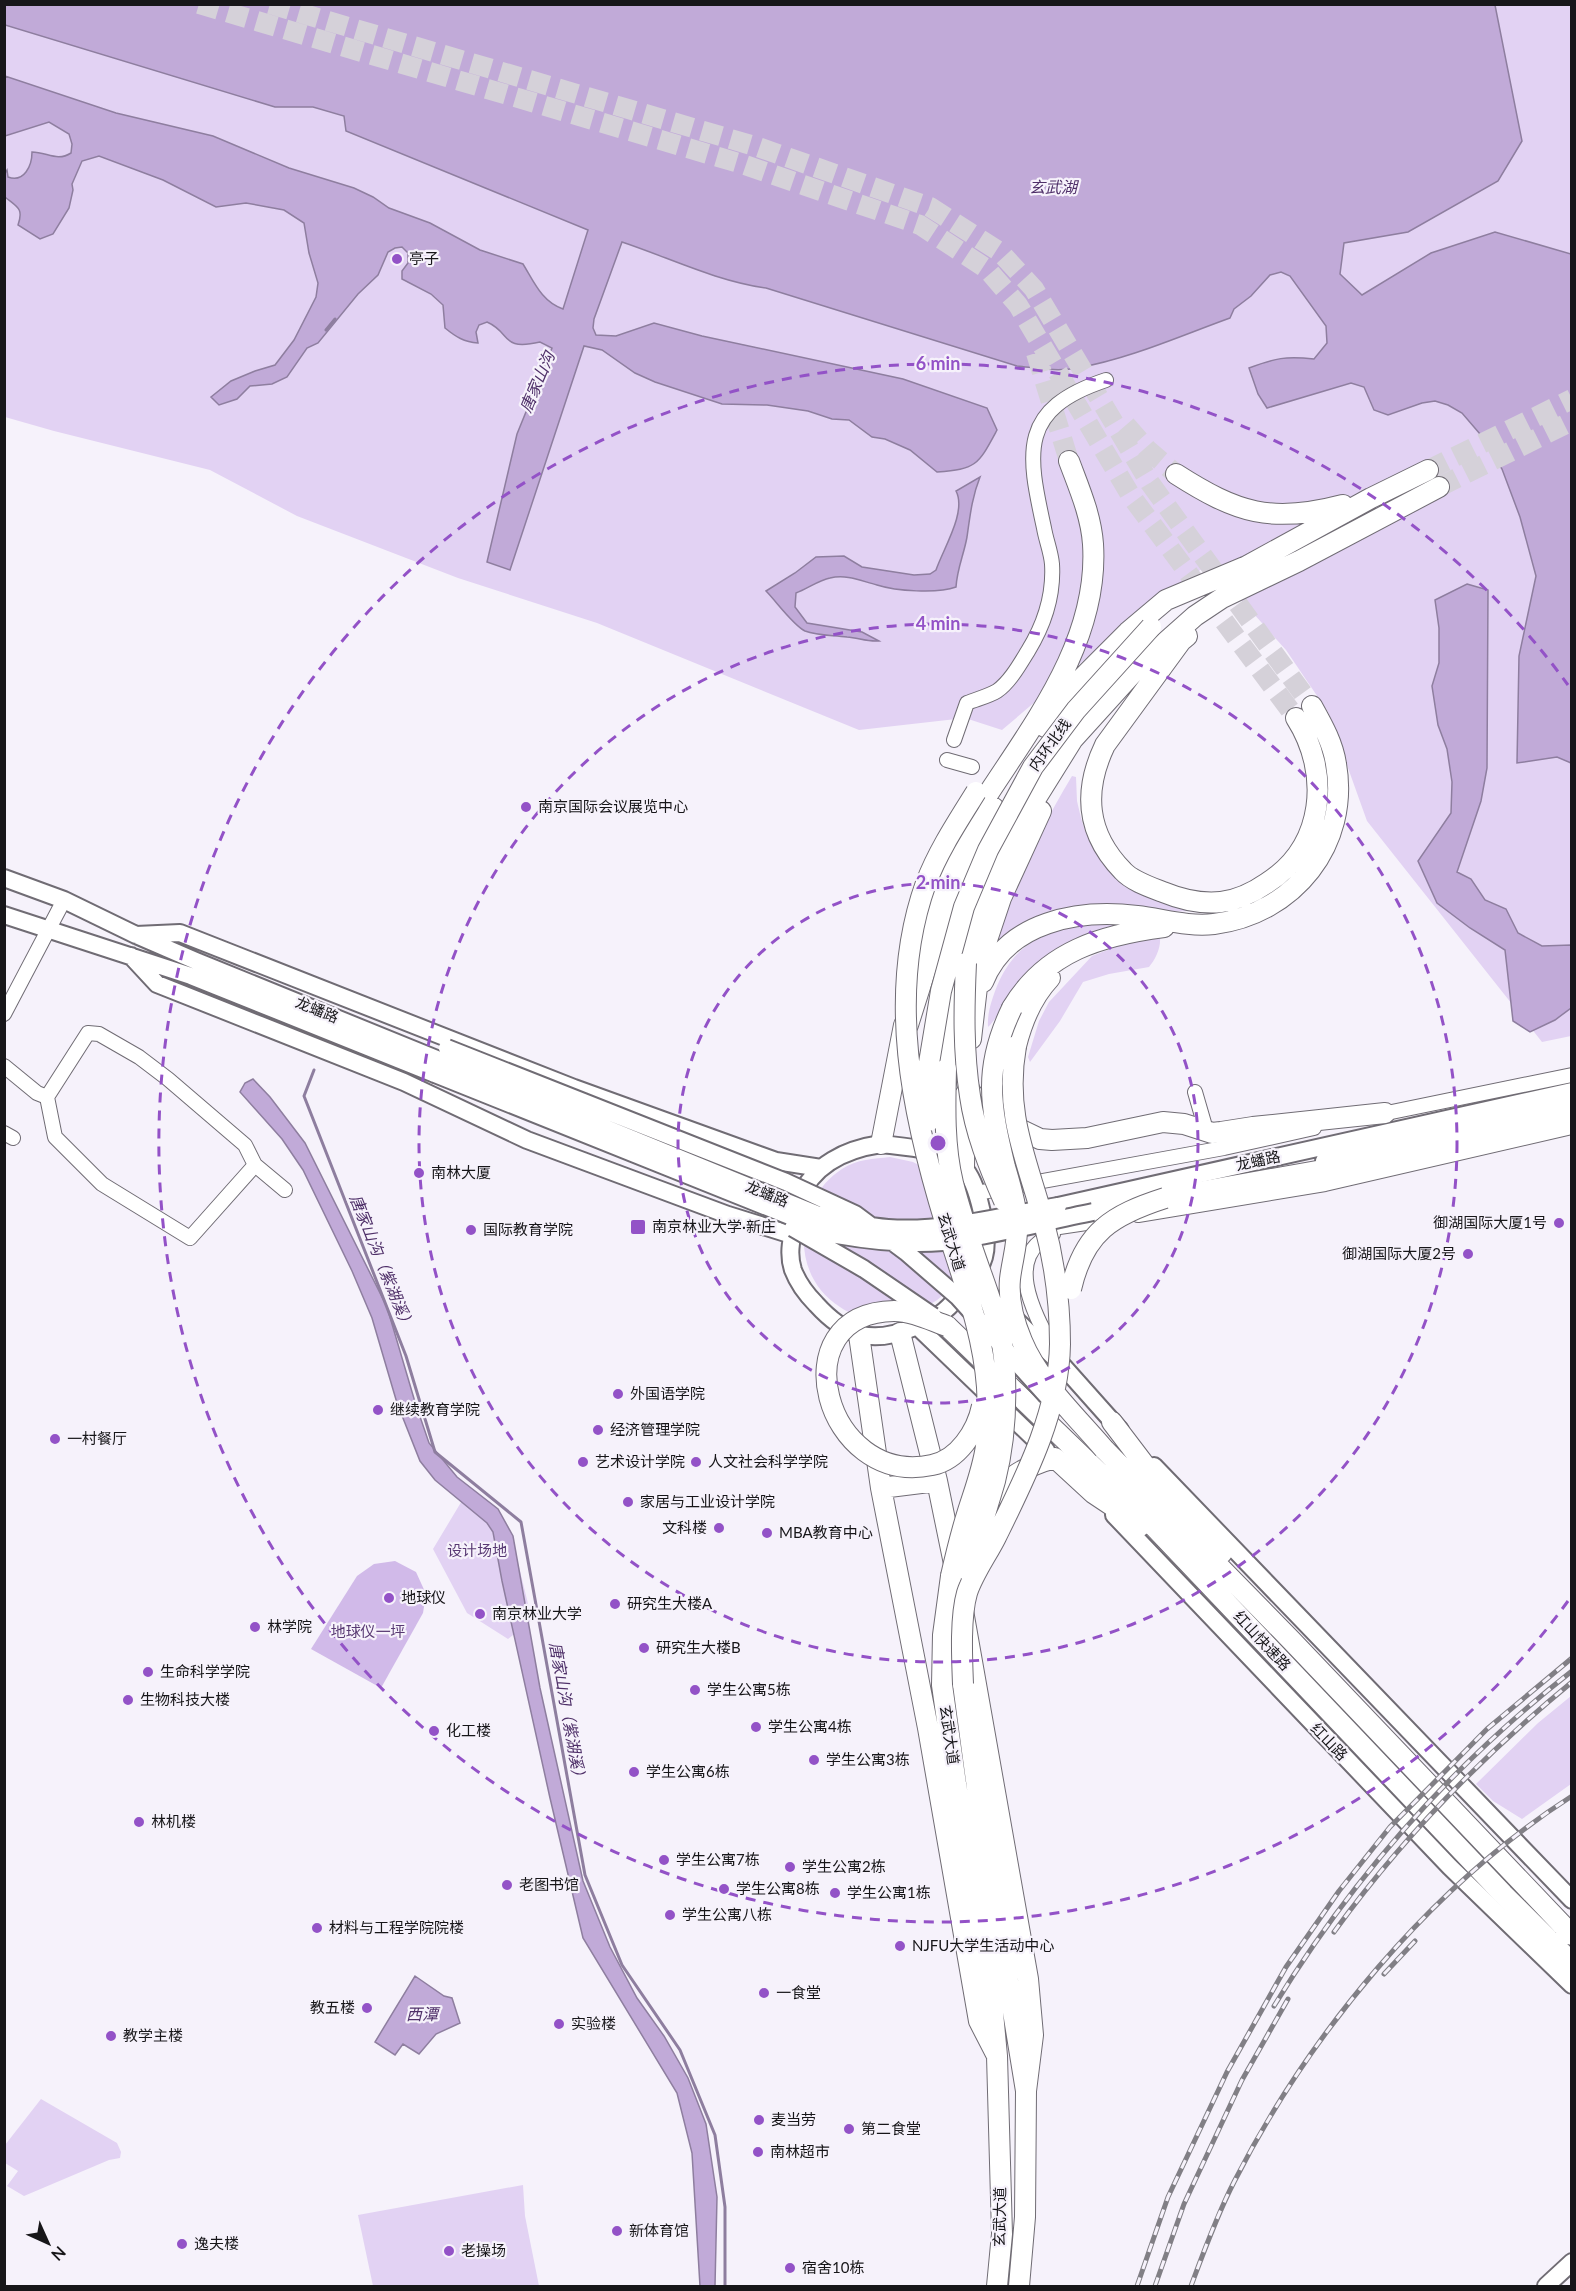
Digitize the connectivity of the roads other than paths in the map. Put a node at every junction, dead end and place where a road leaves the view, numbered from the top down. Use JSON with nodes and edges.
{"nodes":[{"id":1,"x":1106,"y":380,"type":"dead end"},
{"id":2,"x":1069,"y":461,"type":"tunnel mouth"},
{"id":3,"x":1428,"y":470,"type":"tunnel mouth"},
{"id":4,"x":1176,"y":474,"type":"tunnel mouth"},
{"id":5,"x":1439,"y":487,"type":"tunnel mouth"},
{"id":6,"x":1371,"y":498,"type":"junction"},
{"id":7,"x":1299,"y":561,"type":"junction"},
{"id":8,"x":1247,"y":566,"type":"junction"},
{"id":9,"x":1181,"y":641,"type":"junction"},
{"id":10,"x":1047,"y":701,"type":"junction"},
{"id":11,"x":1312,"y":706,"type":"tunnel mouth"},
{"id":12,"x":1296,"y":718,"type":"tunnel mouth"},
{"id":13,"x":954,"y":740,"type":"dead end"},
{"id":14,"x":947,"y":760,"type":"dead end"},
{"id":15,"x":972,"y":767,"type":"dead end"},
{"id":16,"x":4,"y":878,"type":"edge"},
{"id":17,"x":64,"y":900,"type":"junction"},
{"id":18,"x":4,"y":915,"type":"edge"},
{"id":19,"x":1184,"y":924,"type":"junction"},
{"id":20,"x":50,"y":930,"type":"junction"},
{"id":21,"x":136,"y":935,"type":"junction"},
{"id":22,"x":130,"y":956,"type":"junction"},
{"id":23,"x":966,"y":963,"type":"junction"},
{"id":24,"x":976,"y":999,"type":"junction"},
{"id":25,"x":1021,"y":1008,"type":"junction"},
{"id":26,"x":4,"y":1014,"type":"edge"},
{"id":27,"x":431,"y":1033,"type":"junction"},
{"id":28,"x":897,"y":1056,"type":"junction"},
{"id":29,"x":4,"y":1066,"type":"edge"},
{"id":30,"x":966,"y":1072,"type":"junction"},
{"id":31,"x":1572,"y":1075,"type":"edge"},
{"id":32,"x":404,"y":1082,"type":"junction"},
{"id":33,"x":1572,"y":1091,"type":"edge"},
{"id":34,"x":1195,"y":1092,"type":"dead end"},
{"id":35,"x":47,"y":1097,"type":"junction"},
{"id":36,"x":1572,"y":1106,"type":"edge"},
{"id":37,"x":1385,"y":1113,"type":"junction"},
{"id":38,"x":1572,"y":1118,"type":"edge"},
{"id":39,"x":1204,"y":1123,"type":"dead end"},
{"id":40,"x":1572,"y":1127,"type":"edge"},
{"id":41,"x":881,"y":1144,"type":"junction"},
{"id":42,"x":255,"y":1165,"type":"junction"},
{"id":43,"x":964,"y":1167,"type":"junction"},
{"id":44,"x":821,"y":1168,"type":"junction"},
{"id":45,"x":285,"y":1190,"type":"dead end"},
{"id":46,"x":936,"y":1193,"type":"junction"},
{"id":47,"x":977,"y":1193,"type":"junction"},
{"id":48,"x":1017,"y":1220,"type":"junction"},
{"id":49,"x":1071,"y":1226,"type":"junction"},
{"id":50,"x":792,"y":1235,"type":"junction"},
{"id":51,"x":987,"y":1237,"type":"junction"},
{"id":52,"x":973,"y":1277,"type":"junction"},
{"id":53,"x":947,"y":1326,"type":"junction"},
{"id":54,"x":908,"y":1330,"type":"junction"},
{"id":55,"x":859,"y":1335,"type":"junction"},
{"id":56,"x":1060,"y":1345,"type":"junction"},
{"id":57,"x":1063,"y":1366,"type":"junction"},
{"id":58,"x":987,"y":1385,"type":"junction"},
{"id":59,"x":1112,"y":1422,"type":"junction"},
{"id":60,"x":1104,"y":1449,"type":"junction"},
{"id":61,"x":1055,"y":1458,"type":"junction"},
{"id":62,"x":937,"y":1481,"type":"junction"},
{"id":63,"x":881,"y":1488,"type":"junction"},
{"id":64,"x":1093,"y":1493,"type":"junction"},
{"id":65,"x":1151,"y":1511,"type":"junction"},
{"id":66,"x":963,"y":1591,"type":"junction"},
{"id":67,"x":1290,"y":1640,"type":"junction"},
{"id":68,"x":1273,"y":1652,"type":"junction"},
{"id":69,"x":1572,"y":1900,"type":"edge"},
{"id":70,"x":1572,"y":1935,"type":"edge"},
{"id":71,"x":1572,"y":1963,"type":"edge"},
{"id":72,"x":1572,"y":1985,"type":"edge"},
{"id":73,"x":998,"y":2056,"type":"junction"},
{"id":74,"x":1026,"y":2091,"type":"junction"},
{"id":75,"x":1572,"y":2262,"type":"edge"},
{"id":76,"x":997,"y":2286,"type":"edge"},
{"id":77,"x":1019,"y":2286,"type":"edge"},
{"id":78,"x":1546,"y":2286,"type":"edge"}],
"edges":[{"from":1,"to":13,"type":"street"},
{"from":2,"to":10,"type":"highway"},
{"from":3,"to":6,"type":"highway","name":"内环北线"},
{"from":4,"to":6,"type":"highway"},
{"from":5,"to":7,"type":"highway","name":"内环北线"},
{"from":6,"to":8,"type":"highway","name":"内环北线"},
{"from":7,"to":9,"type":"highway"},
{"from":7,"to":23,"type":"highway","name":"内环北线"},
{"from":8,"to":28,"type":"highway"},
{"from":8,"to":46,"type":"highway","name":"内环北线","bridge":true},
{"from":9,"to":12,"type":"highway"},
{"from":9,"to":24,"type":"highway"},
{"from":10,"to":28,"type":"highway"},
{"from":10,"to":46,"type":"highway","bridge":true},
{"from":11,"to":19,"type":"highway"},
{"from":14,"to":15,"type":"street"},
{"from":16,"to":17,"type":"main road","name":"龙蟠路"},
{"from":17,"to":20,"type":"street"},
{"from":17,"to":21,"type":"main road","name":"龙蟠路"},
{"from":18,"to":20,"type":"main road","name":"龙蟠路"},
{"from":19,"to":24,"type":"highway"},
{"from":19,"to":25,"type":"highway"},
{"from":20,"to":22,"type":"main road","name":"龙蟠路"},
{"from":20,"to":26,"type":"street"},
{"from":21,"to":27,"type":"main road"},
{"from":21,"to":33,"type":"main road","name":"龙蟠路","bridge":true},
{"from":22,"to":32,"type":"main road"},
{"from":22,"to":36,"type":"main road","name":"龙蟠路","bridge":true},
{"from":23,"to":30,"type":"highway","bridge":true},
{"from":23,"to":66,"type":"highway","name":"玄武大道","bridge":true},
{"from":24,"to":30,"type":"highway"},
{"from":25,"to":48,"type":"highway","name":"红山快速路","bridge":true},
{"from":25,"to":56,"type":"highway","bridge":true},
{"from":27,"to":44,"type":"main road"},
{"from":27,"to":60,"type":"main road","bridge":true},
{"from":28,"to":41,"type":"highway"},
{"from":29,"to":35,"type":"street"},
{"from":30,"to":37,"type":"highway"},
{"from":30,"to":43,"type":"highway"},
{"from":30,"to":48,"type":"highway","bridge":true},
{"from":31,"to":37,"type":"street","name":"龙蟠路"},
{"from":32,"to":50,"type":"main road"},
{"from":32,"to":53,"type":"main road","bridge":true},
{"from":34,"to":39,"type":"street"},
{"from":35,"to":42,"type":"street"},
{"from":35,"to":42,"type":"street"},
{"from":37,"to":47,"type":"street","name":"龙蟠路"},
{"from":38,"to":56,"type":"highway","bridge":true},
{"from":40,"to":49,"type":"street"},
{"from":41,"to":43,"type":"main road"},
{"from":41,"to":44,"type":"main road"},
{"from":42,"to":45,"type":"street"},
{"from":43,"to":47,"type":"main road"},
{"from":44,"to":50,"type":"main road"},
{"from":46,"to":58,"type":"highway","name":"玄武大道","bridge":true},
{"from":47,"to":51,"type":"main road"},
{"from":48,"to":60,"type":"highway","name":"红山快速路","bridge":true},
{"from":49,"to":51,"type":"street"},
{"from":49,"to":57,"type":"street"},
{"from":50,"to":55,"type":"main road"},
{"from":51,"to":52,"type":"main road"},
{"from":52,"to":54,"type":"main road"},
{"from":52,"to":57,"type":"main road"},
{"from":53,"to":58,"type":"highway","bridge":true},
{"from":53,"to":65,"type":"highway","name":"红山快速路","bridge":true},
{"from":54,"to":55,"type":"main road"},
{"from":54,"to":61,"type":"main road"},
{"from":54,"to":62,"type":"highway"},
{"from":55,"to":63,"type":"highway"},
{"from":56,"to":66,"type":"highway","bridge":true},
{"from":57,"to":59,"type":"main road"},
{"from":58,"to":73,"type":"highway","name":"玄武大道","bridge":true},
{"from":59,"to":67,"type":"highway"},
{"from":59,"to":69,"type":"main road"},
{"from":60,"to":65,"type":"highway","name":"红山快速路"},
{"from":61,"to":64,"type":"highway"},
{"from":61,"to":66,"type":"highway"},
{"from":62,"to":63,"type":"highway"},
{"from":62,"to":66,"type":"highway"},
{"from":63,"to":73,"type":"highway"},
{"from":64,"to":68,"type":"highway"},
{"from":64,"to":72,"type":"main road","name":"红山路"},
{"from":65,"to":67,"type":"highway","name":"红山快速路"},
{"from":65,"to":68,"type":"highway","name":"红山快速路"},
{"from":66,"to":74,"type":"highway","name":"玄武大道","bridge":true},
{"from":66,"to":74,"type":"highway"},
{"from":67,"to":70,"type":"highway","name":"红山快速路"},
{"from":68,"to":71,"type":"highway","name":"红山快速路"},
{"from":73,"to":76,"type":"highway","name":"玄武大道"},
{"from":74,"to":77,"type":"highway","name":"玄武大道"},
{"from":75,"to":78,"type":"main road"}]}
